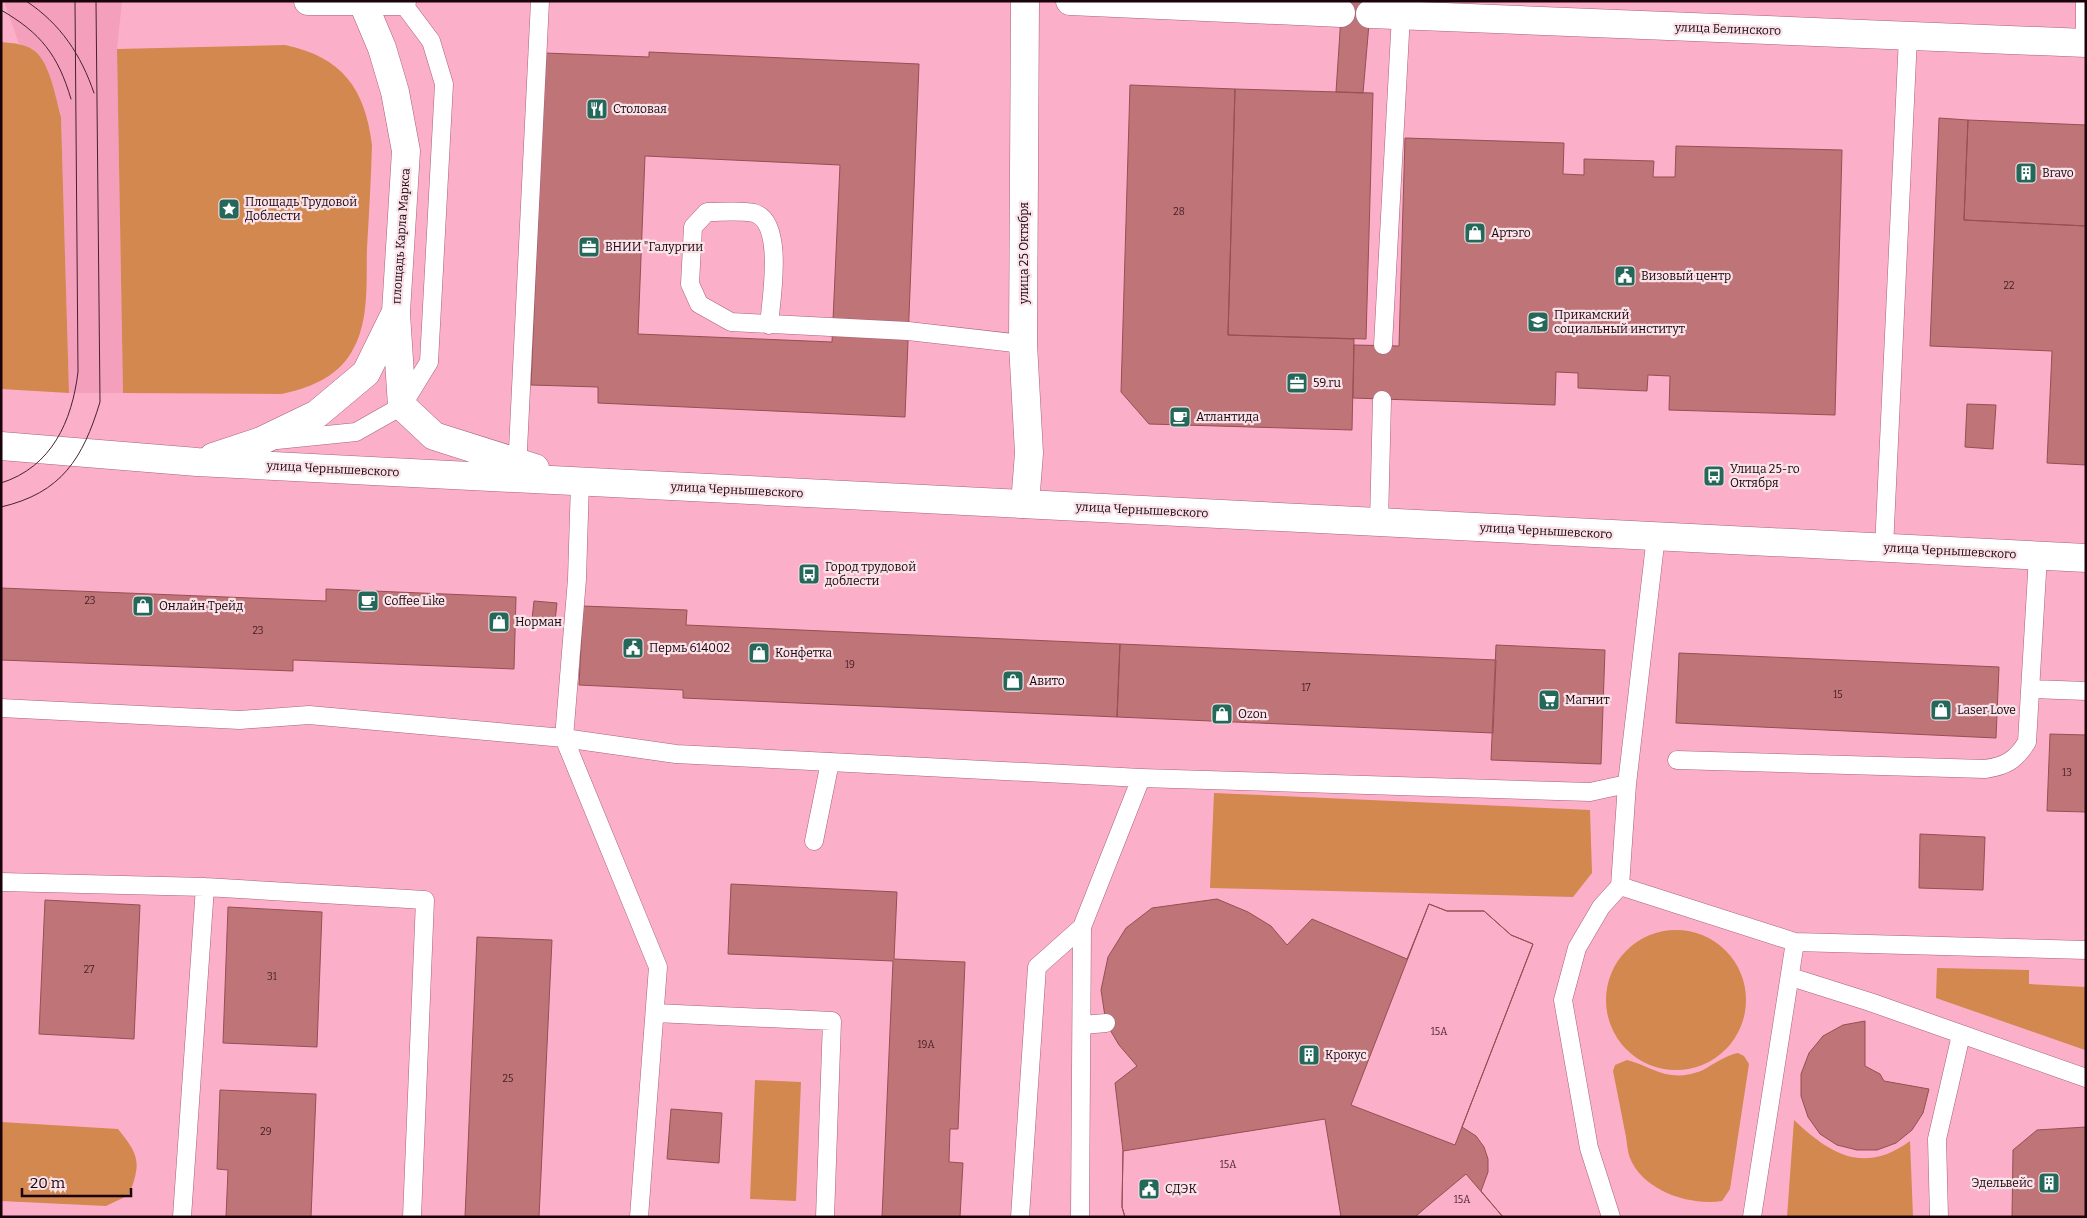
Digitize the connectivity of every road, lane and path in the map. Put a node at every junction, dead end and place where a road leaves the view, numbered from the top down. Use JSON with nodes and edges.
{"nodes":[{"id":1,"x":308,"y":1,"type":"edge"},
{"id":2,"x":402,"y":1,"type":"edge"},
{"id":3,"x":540,"y":1,"type":"edge"},
{"id":4,"x":1026,"y":1,"type":"edge"},
{"id":5,"x":1070,"y":1,"type":"edge"},
{"id":6,"x":2085,"y":1,"type":"edge"},
{"id":7,"x":363,"y":2,"type":"edge"},
{"id":8,"x":1341,"y":13,"type":"dead end"},
{"id":9,"x":1370,"y":14,"type":"dead end"},
{"id":10,"x":1401,"y":15,"type":"junction"},
{"id":11,"x":1908,"y":37,"type":"junction"},
{"id":12,"x":2085,"y":43,"type":"edge"},
{"id":13,"x":396,"y":312,"type":"junction"},
{"id":14,"x":770,"y":325,"type":"junction"},
{"id":15,"x":1024,"y":344,"type":"junction"},
{"id":16,"x":1383,"y":345,"type":"dead end"},
{"id":17,"x":1382,"y":400,"type":"dead end"},
{"id":18,"x":402,"y":406,"type":"junction"},
{"id":19,"x":261,"y":441,"type":"junction"},
{"id":20,"x":1,"y":446,"type":"edge"},
{"id":21,"x":197,"y":462,"type":"junction"},
{"id":22,"x":517,"y":471,"type":"junction"},
{"id":23,"x":580,"y":482,"type":"junction"},
{"id":24,"x":1025,"y":504,"type":"junction"},
{"id":25,"x":1379,"y":522,"type":"junction"},
{"id":26,"x":1656,"y":536,"type":"junction"},
{"id":27,"x":1884,"y":548,"type":"junction"},
{"id":28,"x":2038,"y":556,"type":"junction"},
{"id":29,"x":2086,"y":558,"type":"edge"},
{"id":30,"x":2031,"y":689,"type":"junction"},
{"id":31,"x":2086,"y":691,"type":"edge"},
{"id":32,"x":1,"y":708,"type":"edge"},
{"id":33,"x":564,"y":738,"type":"junction"},
{"id":34,"x":1677,"y":760,"type":"dead end"},
{"id":35,"x":830,"y":762,"type":"junction"},
{"id":36,"x":1141,"y":778,"type":"junction"},
{"id":37,"x":1627,"y":784,"type":"junction"},
{"id":38,"x":814,"y":841,"type":"dead end"},
{"id":39,"x":1,"y":882,"type":"edge"},
{"id":40,"x":1620,"y":886,"type":"junction"},
{"id":41,"x":205,"y":887,"type":"junction"},
{"id":42,"x":1082,"y":927,"type":"junction"},
{"id":43,"x":1795,"y":942,"type":"junction"},
{"id":44,"x":2086,"y":950,"type":"edge"},
{"id":45,"x":1790,"y":978,"type":"junction"},
{"id":46,"x":655,"y":1014,"type":"junction"},
{"id":47,"x":1106,"y":1023,"type":"dead end"},
{"id":48,"x":1082,"y":1026,"type":"junction"},
{"id":49,"x":1962,"y":1035,"type":"junction"},
{"id":50,"x":2086,"y":1078,"type":"edge"},
{"id":51,"x":182,"y":1217,"type":"edge"},
{"id":52,"x":412,"y":1217,"type":"edge"},
{"id":53,"x":639,"y":1217,"type":"edge"},
{"id":54,"x":825,"y":1217,"type":"edge"},
{"id":55,"x":1020,"y":1217,"type":"edge"},
{"id":56,"x":1080,"y":1217,"type":"edge"},
{"id":57,"x":1612,"y":1217,"type":"edge"},
{"id":58,"x":1752,"y":1217,"type":"edge"},
{"id":59,"x":1938,"y":1217,"type":"edge"}],
"edges":[{"from":1,"to":7,"type":"main road"},
{"from":2,"to":7,"type":"main road"},
{"from":2,"to":18,"type":"lane"},
{"from":3,"to":22,"type":"lane"},
{"from":4,"to":15,"type":"main road","name":"улица 25 Октября"},
{"from":5,"to":8,"type":"main road"},
{"from":6,"to":12,"type":"lane"},
{"from":7,"to":13,"type":"main road","name":"площадь Карла Маркса"},
{"from":9,"to":10,"type":"main road","name":"улица Белинского"},
{"from":10,"to":11,"type":"main road","name":"улица Белинского"},
{"from":10,"to":16,"type":"lane"},
{"from":11,"to":12,"type":"main road","name":"улица Белинского"},
{"from":11,"to":27,"type":"lane"},
{"from":13,"to":18,"type":"main road"},
{"from":13,"to":19,"type":"main road","name":"площадь Карла Маркса"},
{"from":14,"to":14,"type":"lane"},
{"from":14,"to":15,"type":"lane"},
{"from":15,"to":24,"type":"main road","name":"улица 25 Октября"},
{"from":17,"to":25,"type":"lane"},
{"from":18,"to":19,"type":"lane"},
{"from":18,"to":22,"type":"main road"},
{"from":19,"to":21,"type":"main road","name":"площадь Карла Маркса"},
{"from":20,"to":21,"type":"main road","name":"площадь Карла Маркса"},
{"from":21,"to":22,"type":"main road","name":"улица Чернышевского"},
{"from":22,"to":23,"type":"main road","name":"улица Чернышевского"},
{"from":23,"to":24,"type":"main road","name":"улица Чернышевского"},
{"from":23,"to":33,"type":"lane"},
{"from":24,"to":25,"type":"main road","name":"улица Чернышевского"},
{"from":25,"to":26,"type":"main road","name":"улица Чернышевского"},
{"from":26,"to":27,"type":"main road","name":"улица Чернышевского"},
{"from":26,"to":37,"type":"lane"},
{"from":27,"to":28,"type":"main road","name":"улица Чернышевского"},
{"from":28,"to":29,"type":"main road","name":"улица Чернышевского"},
{"from":28,"to":30,"type":"lane"},
{"from":30,"to":31,"type":"lane"},
{"from":30,"to":34,"type":"lane"},
{"from":32,"to":33,"type":"lane"},
{"from":33,"to":35,"type":"lane"},
{"from":33,"to":46,"type":"lane"},
{"from":35,"to":36,"type":"lane"},
{"from":35,"to":38,"type":"lane"},
{"from":36,"to":37,"type":"lane"},
{"from":36,"to":42,"type":"lane"},
{"from":37,"to":40,"type":"lane"},
{"from":39,"to":41,"type":"lane"},
{"from":40,"to":43,"type":"lane"},
{"from":40,"to":57,"type":"lane"},
{"from":41,"to":51,"type":"lane"},
{"from":41,"to":52,"type":"lane"},
{"from":42,"to":48,"type":"lane"},
{"from":42,"to":55,"type":"lane"},
{"from":43,"to":44,"type":"lane"},
{"from":43,"to":45,"type":"lane"},
{"from":45,"to":49,"type":"lane"},
{"from":45,"to":58,"type":"lane"},
{"from":46,"to":53,"type":"lane"},
{"from":46,"to":54,"type":"lane"},
{"from":47,"to":48,"type":"lane"},
{"from":48,"to":56,"type":"lane"},
{"from":49,"to":50,"type":"lane"},
{"from":49,"to":59,"type":"lane"}]}
